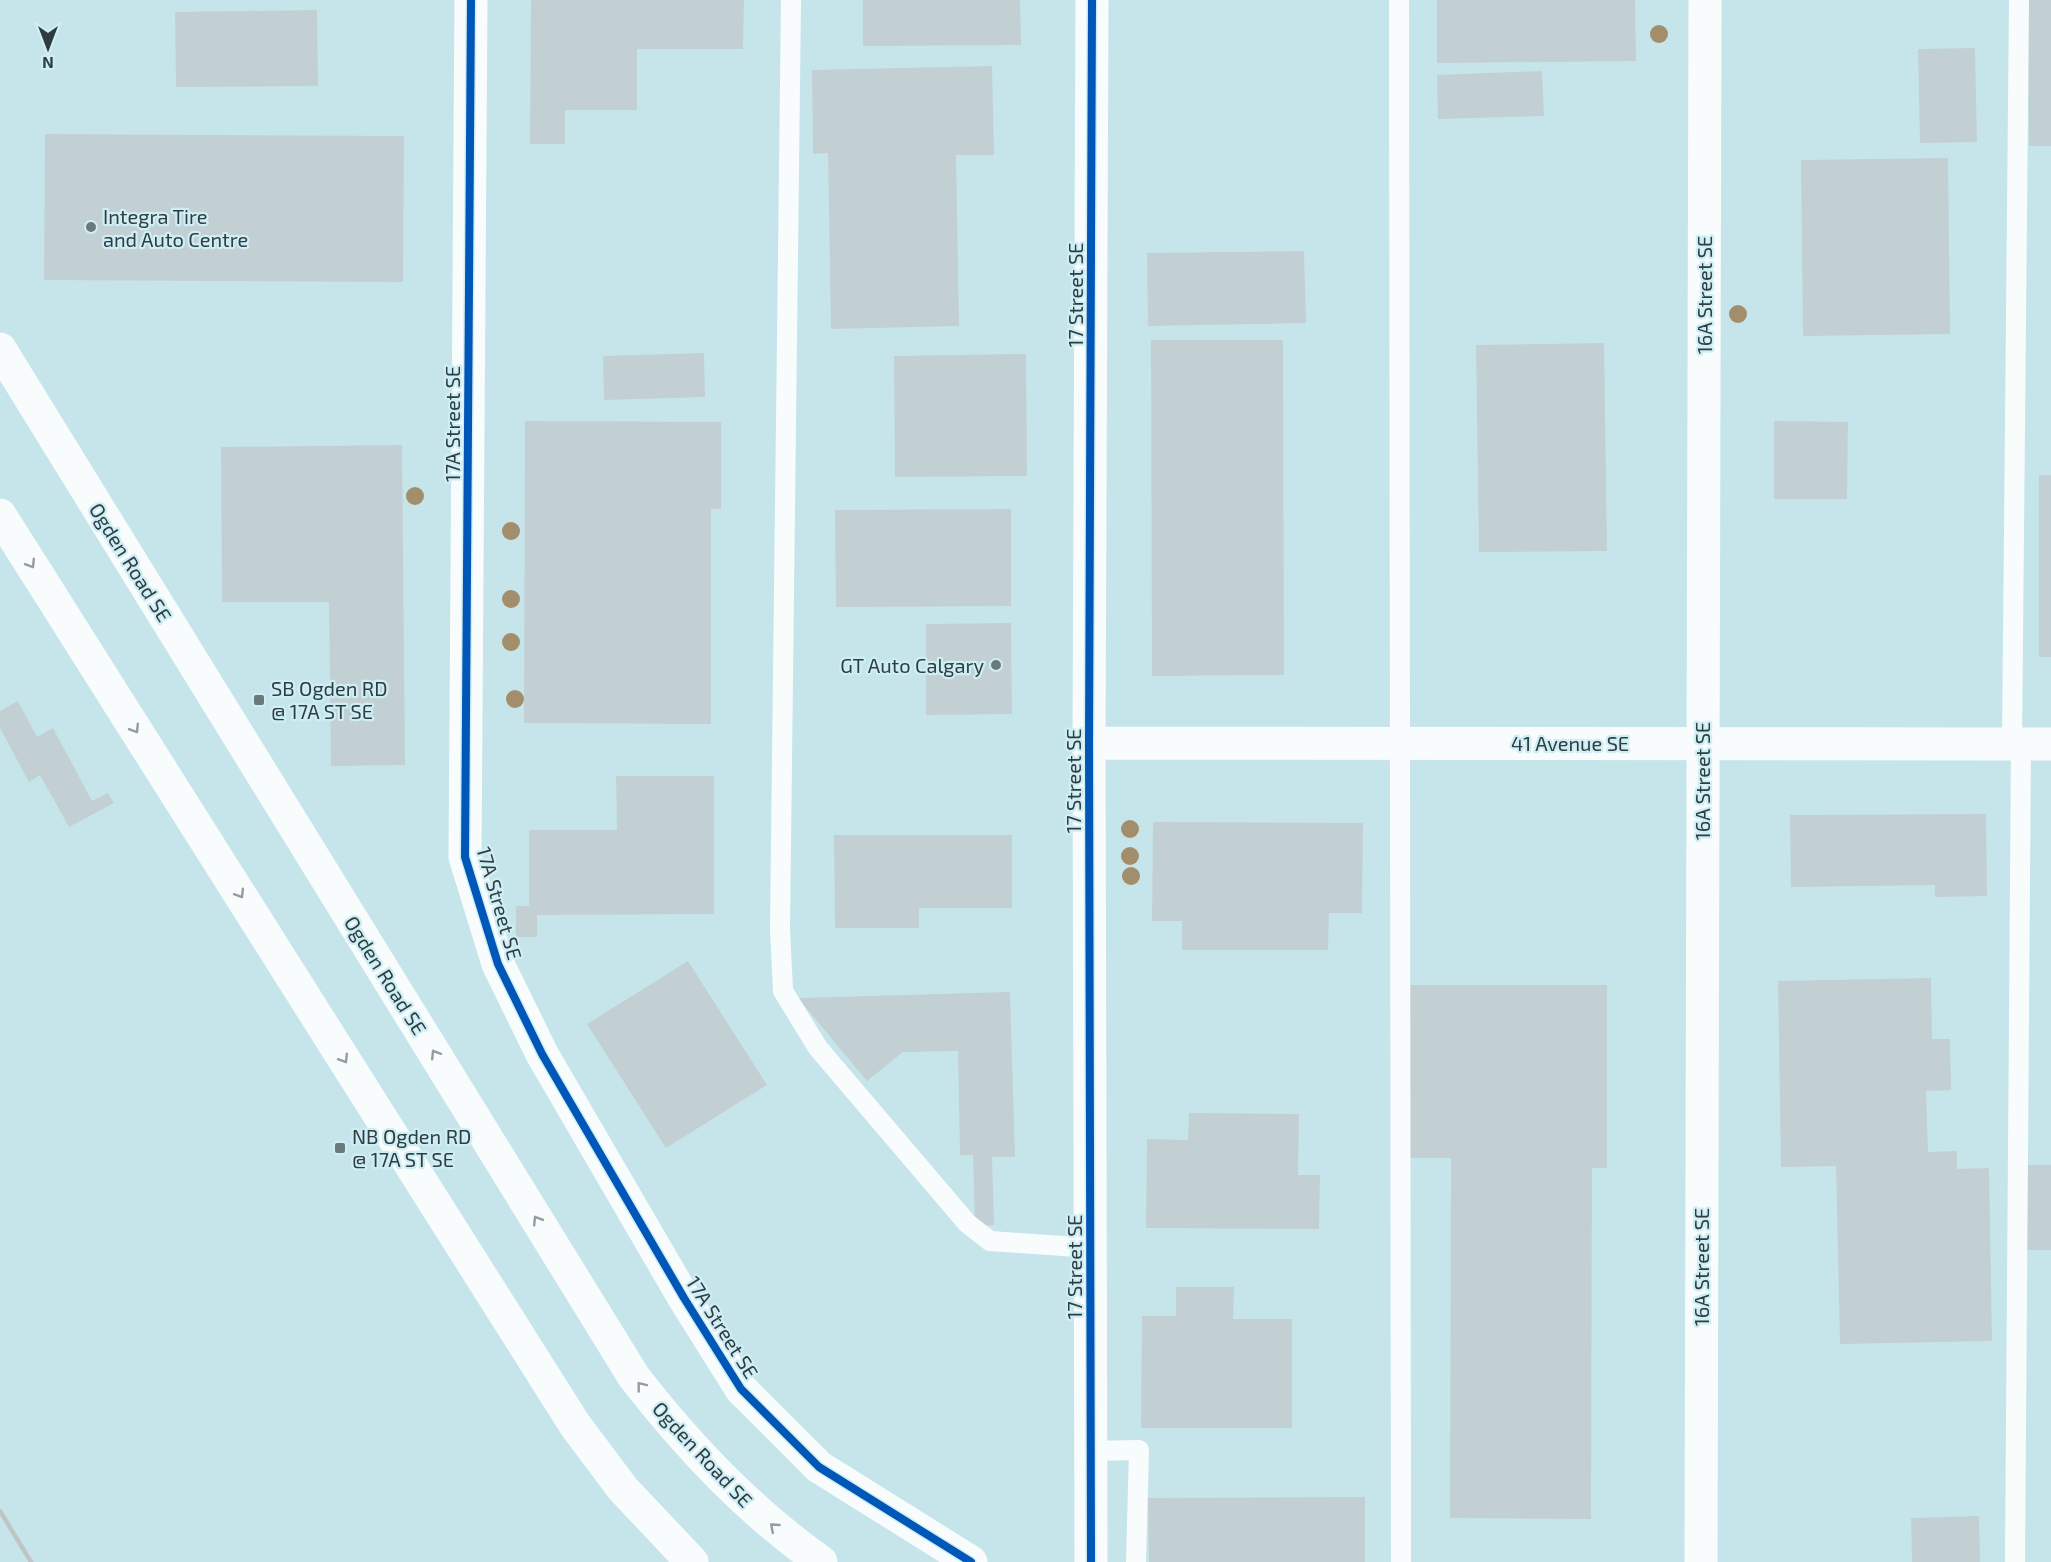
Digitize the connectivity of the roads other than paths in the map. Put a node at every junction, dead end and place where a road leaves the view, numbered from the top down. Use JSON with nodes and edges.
{"nodes":[{"id":1,"x":471,"y":0,"type":"edge"},
{"id":2,"x":791,"y":0,"type":"edge"},
{"id":3,"x":1092,"y":0,"type":"edge"},
{"id":4,"x":1399,"y":0,"type":"edge"},
{"id":5,"x":1705,"y":0,"type":"edge"},
{"id":6,"x":2019,"y":0,"type":"edge"},
{"id":7,"x":0,"y":349,"type":"edge"},
{"id":8,"x":0,"y":515,"type":"edge"},
{"id":9,"x":1089,"y":743,"type":"junction"},
{"id":10,"x":1400,"y":743,"type":"junction"},
{"id":11,"x":1702,"y":743,"type":"junction"},
{"id":12,"x":2028,"y":744,"type":"edge"},
{"id":13,"x":1091,"y":1248,"type":"junction"},
{"id":14,"x":1091,"y":1451,"type":"junction"},
{"id":15,"x":690,"y":1561,"type":"edge"},
{"id":16,"x":821,"y":1562,"type":"edge"},
{"id":17,"x":971,"y":1562,"type":"edge"},
{"id":18,"x":1091,"y":1562,"type":"edge"},
{"id":19,"x":1136,"y":1562,"type":"edge"},
{"id":20,"x":1401,"y":1562,"type":"edge"},
{"id":21,"x":1701,"y":1562,"type":"edge"},
{"id":22,"x":2015,"y":1562,"type":"edge"}],
"edges":[{"from":1,"to":17,"type":"street","name":"17A Street SE"},
{"from":2,"to":13,"type":"lane"},
{"from":3,"to":9,"type":"street","name":"17 Street SE"},
{"from":4,"to":10,"type":"lane"},
{"from":5,"to":11,"type":"street","name":"16A Street SE"},
{"from":6,"to":12,"type":"lane"},
{"from":16,"to":7,"type":"street","name":"Ogden Road SE","one_way":true},
{"from":8,"to":15,"type":"street","one_way":true},
{"from":9,"to":10,"type":"street","name":"41 Avenue SE"},
{"from":9,"to":13,"type":"street","name":"17 Street SE"},
{"from":10,"to":11,"type":"street","name":"41 Avenue SE"},
{"from":10,"to":20,"type":"lane"},
{"from":11,"to":12,"type":"street","name":"41 Avenue SE"},
{"from":11,"to":21,"type":"street","name":"16A Street SE"},
{"from":12,"to":22,"type":"lane"},
{"from":13,"to":14,"type":"street","name":"17 Street SE"},
{"from":14,"to":18,"type":"street","name":"17 Street SE"},
{"from":14,"to":19,"type":"lane"}]}
